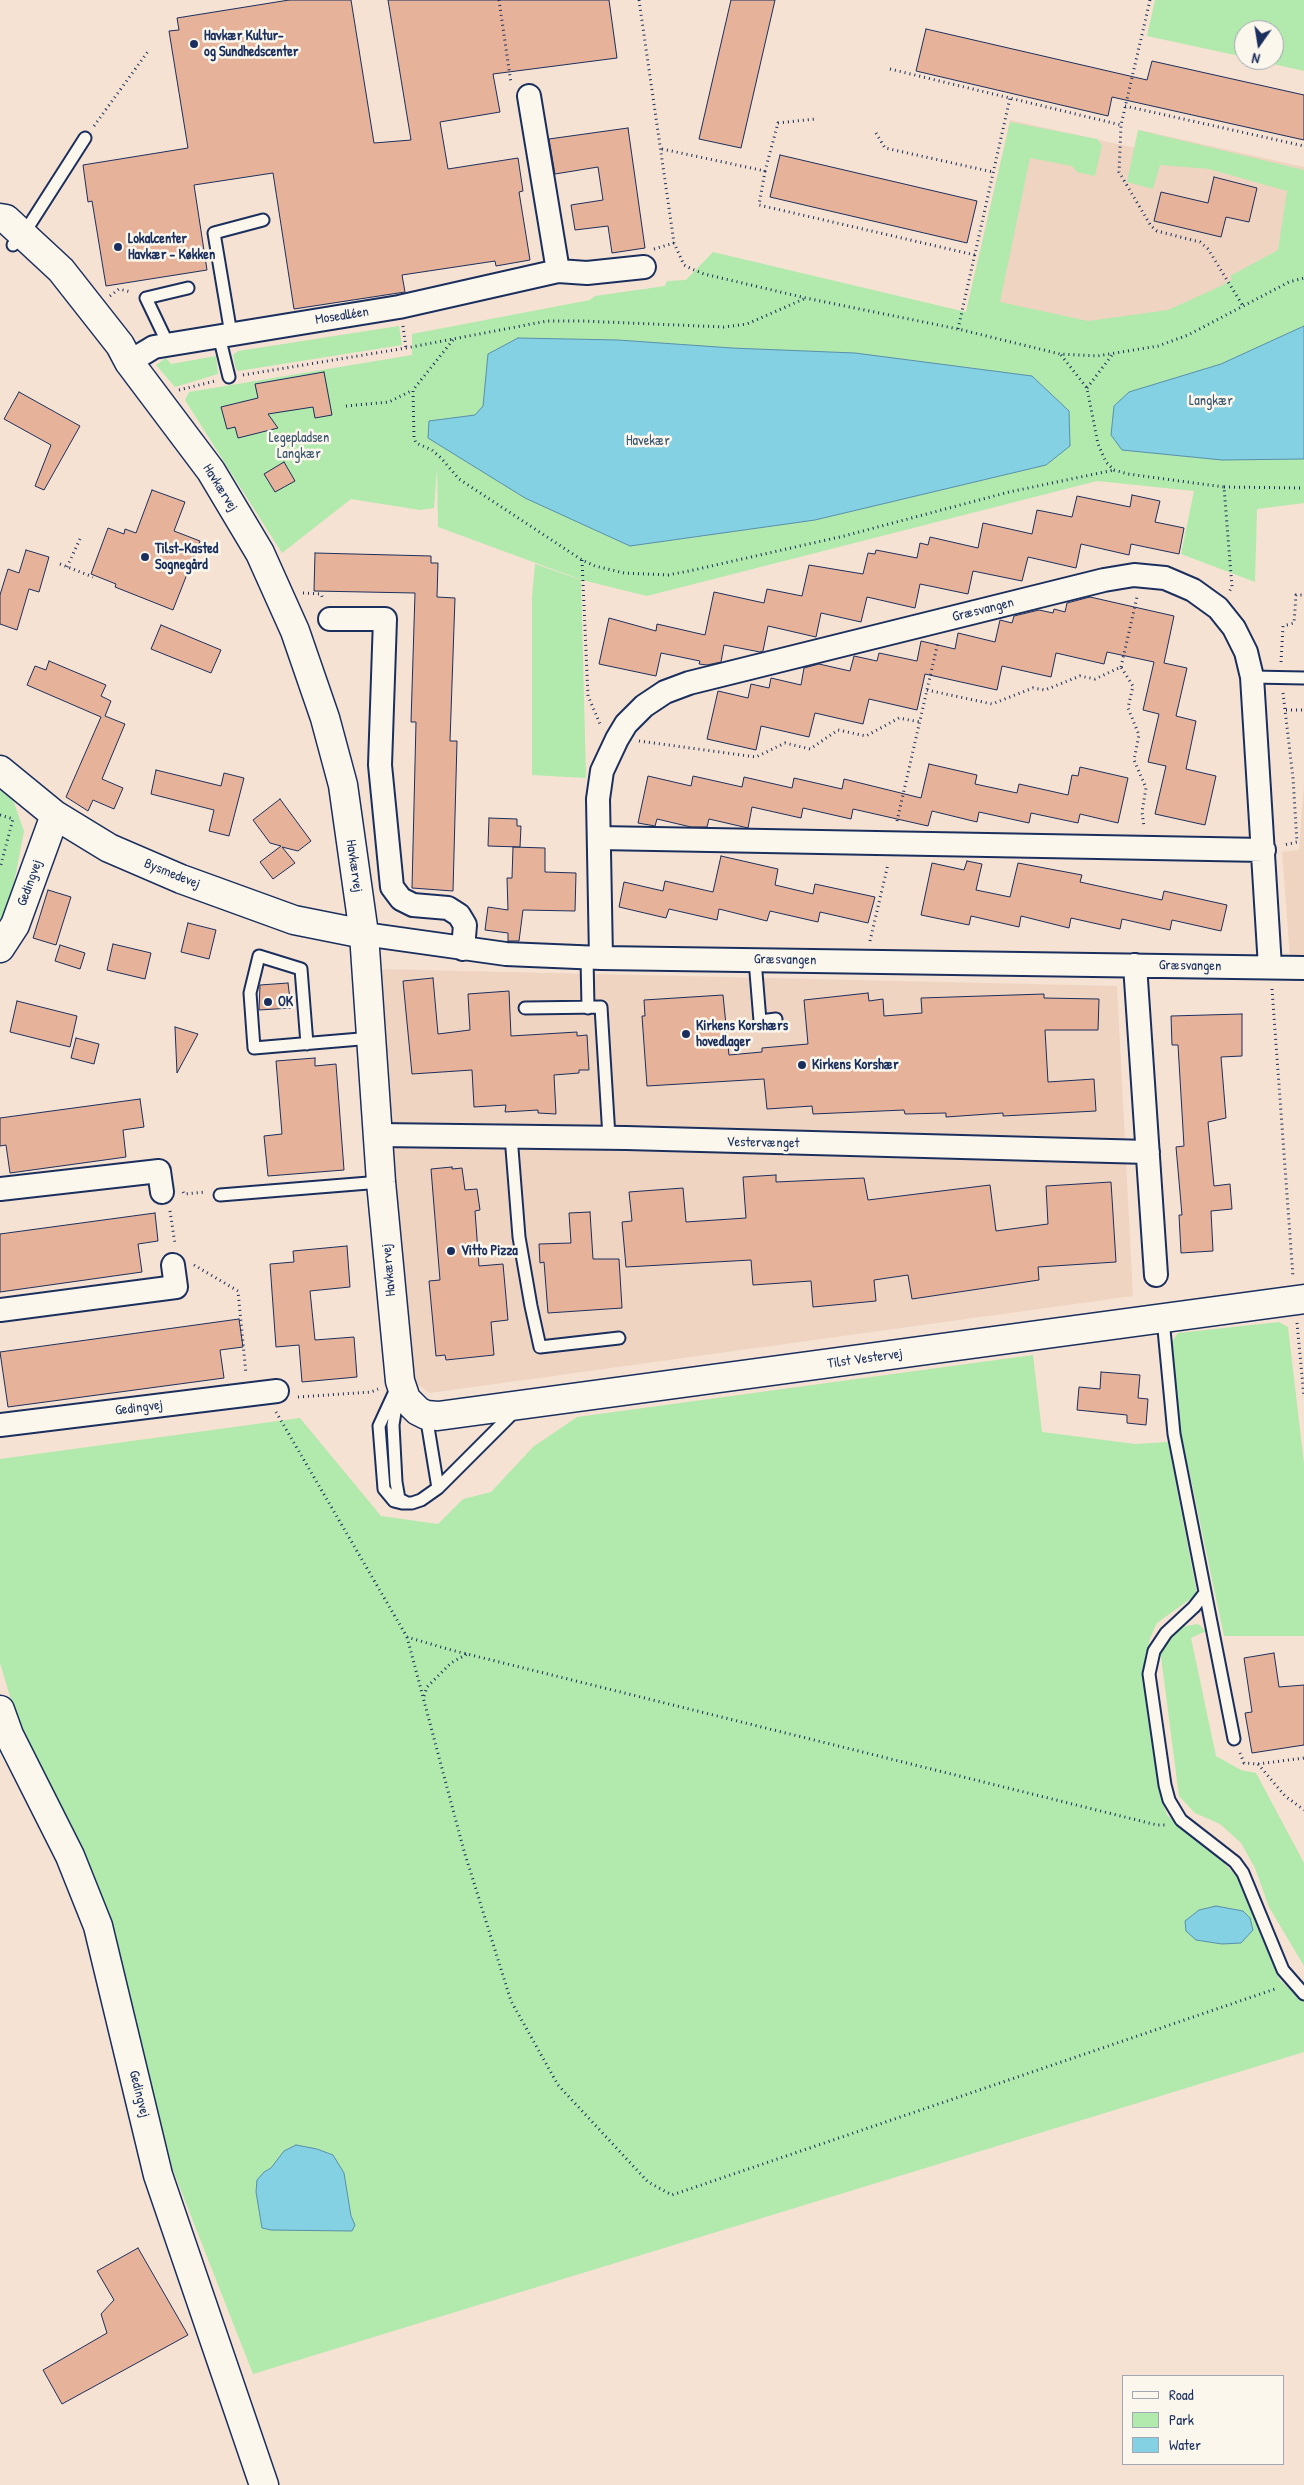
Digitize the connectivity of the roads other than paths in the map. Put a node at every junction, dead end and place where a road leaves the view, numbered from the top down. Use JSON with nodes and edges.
{"nodes":[{"id":1,"x":529,"y":96,"type":"road end"},
{"id":2,"x":85,"y":138,"type":"road end"},
{"id":3,"x":0,"y":218,"type":"edge"},
{"id":4,"x":263,"y":220,"type":"dead end"},
{"id":5,"x":12,"y":236,"type":"edge"},
{"id":6,"x":644,"y":266,"type":"dead end"},
{"id":7,"x":558,"y":270,"type":"junction"},
{"id":8,"x":188,"y":288,"type":"dead end"},
{"id":9,"x":225,"y":335,"type":"junction"},
{"id":10,"x":168,"y":344,"type":"junction"},
{"id":11,"x":129,"y":362,"type":"junction"},
{"id":12,"x":229,"y":377,"type":"road end"},
{"id":13,"x":330,"y":619,"type":"road end"},
{"id":14,"x":1252,"y":677,"type":"junction"},
{"id":15,"x":1304,"y":678,"type":"edge"},
{"id":16,"x":0,"y":770,"type":"edge"},
{"id":17,"x":55,"y":815,"type":"junction"},
{"id":18,"x":599,"y":838,"type":"junction"},
{"id":19,"x":1264,"y":850,"type":"junction"},
{"id":20,"x":364,"y":934,"type":"junction"},
{"id":21,"x":0,"y":948,"type":"edge"},
{"id":22,"x":462,"y":949,"type":"junction"},
{"id":23,"x":594,"y":957,"type":"junction"},
{"id":24,"x":755,"y":960,"type":"junction"},
{"id":25,"x":1135,"y":965,"type":"junction"},
{"id":26,"x":1270,"y":967,"type":"junction"},
{"id":27,"x":1304,"y":968,"type":"edge"},
{"id":28,"x":525,"y":1008,"type":"dead end"},
{"id":29,"x":588,"y":1008,"type":"junction"},
{"id":30,"x":776,"y":1019,"type":"dead end"},
{"id":31,"x":372,"y":1038,"type":"junction"},
{"id":32,"x":307,"y":1044,"type":"junction"},
{"id":33,"x":378,"y":1135,"type":"junction"},
{"id":34,"x":511,"y":1136,"type":"junction"},
{"id":35,"x":609,"y":1137,"type":"junction"},
{"id":36,"x":1148,"y":1152,"type":"junction"},
{"id":37,"x":381,"y":1182,"type":"junction"},
{"id":38,"x":0,"y":1189,"type":"edge"},
{"id":39,"x":162,"y":1192,"type":"road end"},
{"id":40,"x":220,"y":1195,"type":"road end"},
{"id":41,"x":175,"y":1260,"type":"road end"},
{"id":42,"x":1156,"y":1275,"type":"dead end"},
{"id":43,"x":1299,"y":1299,"type":"edge"},
{"id":44,"x":0,"y":1310,"type":"edge"},
{"id":45,"x":1163,"y":1319,"type":"junction"},
{"id":46,"x":619,"y":1338,"type":"dead end"},
{"id":47,"x":400,"y":1381,"type":"junction"},
{"id":48,"x":264,"y":1393,"type":"road end"},
{"id":49,"x":521,"y":1405,"type":"junction"},
{"id":50,"x":426,"y":1415,"type":"junction"},
{"id":51,"x":0,"y":1425,"type":"edge"},
{"id":52,"x":438,"y":1488,"type":"junction"},
{"id":53,"x":1205,"y":1593,"type":"junction"},
{"id":54,"x":0,"y":1710,"type":"edge"},
{"id":55,"x":1234,"y":1738,"type":"road end"},
{"id":56,"x":1304,"y":1994,"type":"edge"},
{"id":57,"x":264,"y":2485,"type":"edge"}],
"edges":[{"from":1,"to":7,"type":"street"},
{"from":2,"to":5,"type":"lane"},
{"from":3,"to":5,"type":"street","name":"Havkærvej"},
{"from":4,"to":9,"type":"lane"},
{"from":5,"to":11,"type":"street","name":"Havkærvej"},
{"from":5,"to":11,"type":"street","name":"Havkærvej"},
{"from":6,"to":7,"type":"street","name":"Mosealléen"},
{"from":7,"to":9,"type":"street","name":"Mosealléen"},
{"from":8,"to":10,"type":"lane"},
{"from":9,"to":10,"type":"street","name":"Mosealléen"},
{"from":9,"to":12,"type":"lane"},
{"from":10,"to":11,"type":"street","name":"Mosealléen"},
{"from":11,"to":20,"type":"street","name":"Havkærvej"},
{"from":13,"to":22,"type":"street"},
{"from":14,"to":15,"type":"lane"},
{"from":14,"to":18,"type":"street","name":"Græsvangen"},
{"from":14,"to":19,"type":"street","name":"Græsvangen"},
{"from":16,"to":17,"type":"street","name":"Bysmedevej"},
{"from":17,"to":20,"type":"street","name":"Bysmedevej"},
{"from":17,"to":21,"type":"street","name":"Gedingvej"},
{"from":18,"to":19,"type":"street"},
{"from":18,"to":23,"type":"street","name":"Græsvangen"},
{"from":19,"to":26,"type":"street","name":"Græsvangen"},
{"from":20,"to":22,"type":"street","name":"Græsvangen"},
{"from":20,"to":31,"type":"street","name":"Havkærvej"},
{"from":22,"to":23,"type":"street","name":"Græsvangen"},
{"from":23,"to":24,"type":"street","name":"Græsvangen"},
{"from":23,"to":29,"type":"lane"},
{"from":24,"to":25,"type":"street","name":"Græsvangen"},
{"from":24,"to":30,"type":"lane"},
{"from":25,"to":26,"type":"street","name":"Græsvangen"},
{"from":25,"to":36,"type":"street"},
{"from":26,"to":27,"type":"street","name":"Græsvangen"},
{"from":28,"to":29,"type":"lane"},
{"from":29,"to":35,"type":"lane"},
{"from":31,"to":32,"type":"lane"},
{"from":31,"to":33,"type":"street","name":"Havkærvej"},
{"from":32,"to":32,"type":"lane"},
{"from":33,"to":34,"type":"street","name":"Vestervænget"},
{"from":33,"to":37,"type":"street","name":"Havkærvej"},
{"from":34,"to":35,"type":"street","name":"Vestervænget"},
{"from":34,"to":46,"type":"lane"},
{"from":35,"to":36,"type":"street","name":"Vestervænget"},
{"from":36,"to":42,"type":"street"},
{"from":37,"to":40,"type":"lane"},
{"from":37,"to":47,"type":"street","name":"Havkærvej"},
{"from":38,"to":39,"type":"street"},
{"from":41,"to":44,"type":"street"},
{"from":43,"to":45,"type":"street","name":"Tilst Vestervej"},
{"from":45,"to":49,"type":"street","name":"Tilst Vestervej"},
{"from":45,"to":53,"type":"lane"},
{"from":47,"to":50,"type":"street","name":"Havkærvej"},
{"from":47,"to":52,"type":"lane"},
{"from":48,"to":51,"type":"street","name":"Gedingvej"},
{"from":49,"to":50,"type":"street","name":"Tilst Vestervej"},
{"from":49,"to":52,"type":"lane"},
{"from":50,"to":52,"type":"lane"},
{"from":53,"to":55,"type":"lane"},
{"from":53,"to":56,"type":"lane"},
{"from":54,"to":57,"type":"street","name":"Gedingvej"}]}
